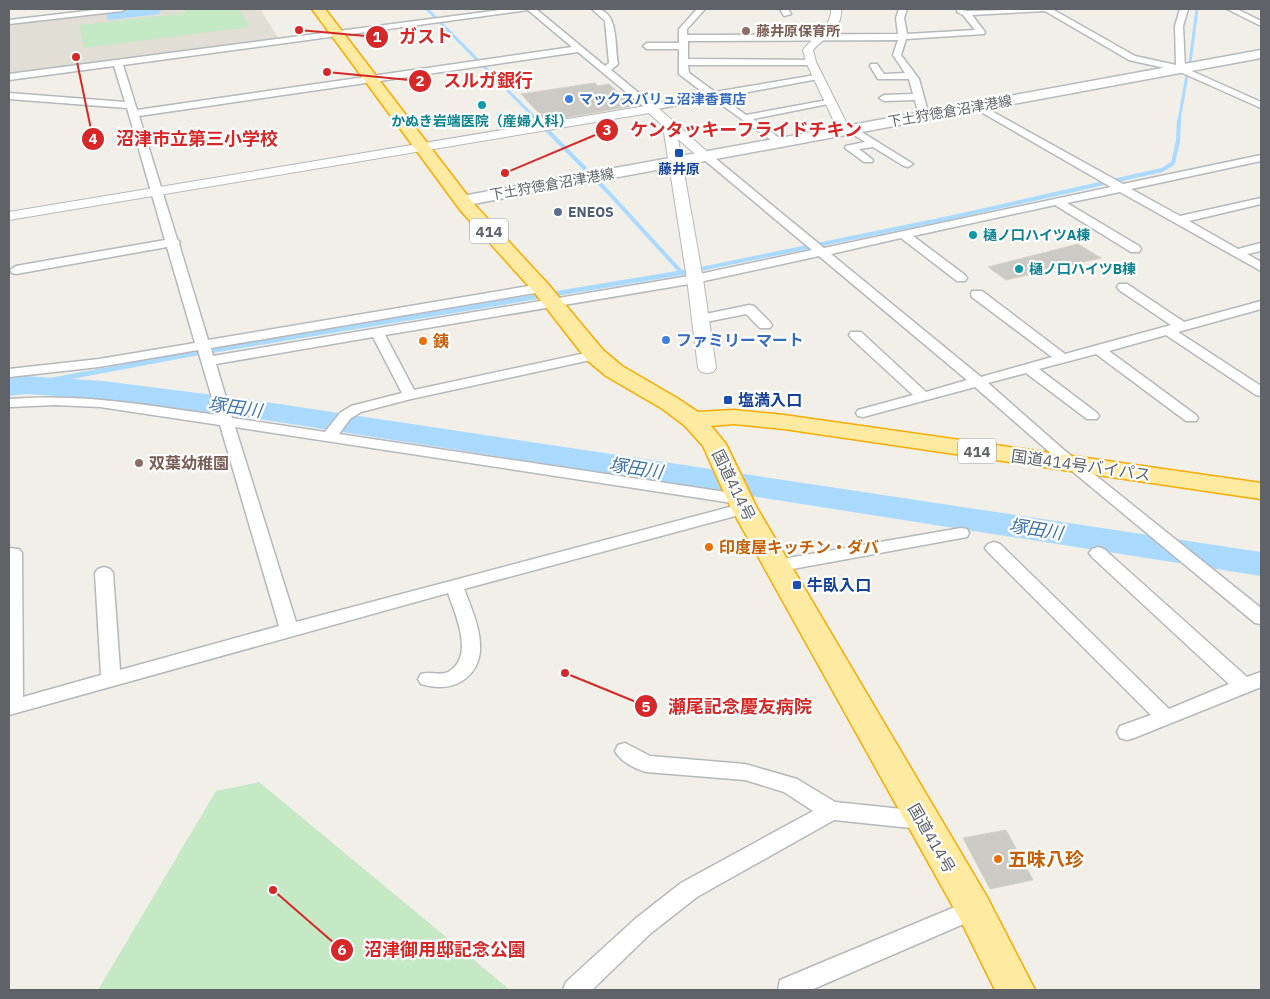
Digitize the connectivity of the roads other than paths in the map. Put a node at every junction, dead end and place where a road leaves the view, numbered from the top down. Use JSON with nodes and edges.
{"nodes":[{"id":1,"x":122,"y":9,"type":"edge"},
{"id":2,"x":318,"y":9,"type":"edge"},
{"id":3,"x":524,"y":9,"type":"edge"},
{"id":4,"x":531,"y":9,"type":"edge"},
{"id":5,"x":596,"y":9,"type":"edge"},
{"id":6,"x":701,"y":9,"type":"edge"},
{"id":7,"x":836,"y":9,"type":"edge"},
{"id":8,"x":903,"y":9,"type":"edge"},
{"id":9,"x":958,"y":9,"type":"edge"},
{"id":10,"x":1046,"y":9,"type":"edge"},
{"id":11,"x":1184,"y":9,"type":"edge"},
{"id":12,"x":1231,"y":9,"type":"edge"},
{"id":13,"x":102,"y":10,"type":"edge"},
{"id":14,"x":966,"y":13,"type":"junction"},
{"id":15,"x":9,"y":22,"type":"edge"},
{"id":16,"x":1261,"y":24,"type":"edge"},
{"id":17,"x":337,"y":34,"type":"junction"},
{"id":18,"x":820,"y":36,"type":"junction"},
{"id":19,"x":740,"y":37,"type":"junction"},
{"id":20,"x":903,"y":37,"type":"junction"},
{"id":21,"x":683,"y":42,"type":"junction"},
{"id":22,"x":647,"y":46,"type":"dead end"},
{"id":23,"x":579,"y":49,"type":"junction"},
{"id":24,"x":743,"y":49,"type":"dead end"},
{"id":25,"x":1261,"y":54,"type":"edge"},
{"id":26,"x":683,"y":62,"type":"junction"},
{"id":27,"x":810,"y":62,"type":"junction"},
{"id":28,"x":118,"y":63,"type":"junction"},
{"id":29,"x":874,"y":66,"type":"dead end"},
{"id":30,"x":1181,"y":69,"type":"junction"},
{"id":31,"x":605,"y":70,"type":"junction"},
{"id":32,"x":818,"y":76,"type":"junction"},
{"id":33,"x":912,"y":76,"type":"junction"},
{"id":34,"x":9,"y":77,"type":"edge"},
{"id":35,"x":371,"y":78,"type":"junction"},
{"id":36,"x":9,"y":96,"type":"edge"},
{"id":37,"x":714,"y":96,"type":"junction"},
{"id":38,"x":920,"y":97,"type":"junction"},
{"id":39,"x":884,"y":98,"type":"dead end"},
{"id":40,"x":830,"y":101,"type":"junction"},
{"id":41,"x":1261,"y":105,"type":"edge"},
{"id":42,"x":977,"y":106,"type":"junction"},
{"id":43,"x":651,"y":108,"type":"junction"},
{"id":44,"x":131,"y":109,"type":"junction"},
{"id":45,"x":924,"y":116,"type":"junction"},
{"id":46,"x":744,"y":118,"type":"junction"},
{"id":47,"x":669,"y":125,"type":"junction"},
{"id":48,"x":848,"y":129,"type":"junction"},
{"id":49,"x":778,"y":142,"type":"junction"},
{"id":50,"x":875,"y":143,"type":"junction"},
{"id":51,"x":423,"y":148,"type":"junction"},
{"id":52,"x":706,"y":156,"type":"junction"},
{"id":53,"x":1261,"y":158,"type":"edge"},
{"id":54,"x":868,"y":160,"type":"dead end"},
{"id":55,"x":676,"y":161,"type":"junction"},
{"id":56,"x":908,"y":164,"type":"dead end"},
{"id":57,"x":1119,"y":186,"type":"junction"},
{"id":58,"x":157,"y":192,"type":"junction"},
{"id":59,"x":462,"y":201,"type":"junction"},
{"id":60,"x":1261,"y":201,"type":"edge"},
{"id":61,"x":1057,"y":202,"type":"junction"},
{"id":62,"x":9,"y":216,"type":"edge"},
{"id":63,"x":1179,"y":220,"type":"junction"},
{"id":64,"x":904,"y":234,"type":"junction"},
{"id":65,"x":174,"y":242,"type":"junction"},
{"id":66,"x":1261,"y":247,"type":"edge"},
{"id":67,"x":1135,"y":249,"type":"dead end"},
{"id":68,"x":821,"y":251,"type":"junction"},
{"id":69,"x":1237,"y":253,"type":"junction"},
{"id":70,"x":1261,"y":266,"type":"edge"},
{"id":71,"x":16,"y":270,"type":"dead end"},
{"id":72,"x":694,"y":271,"type":"junction"},
{"id":73,"x":961,"y":278,"type":"dead end"},
{"id":74,"x":1123,"y":287,"type":"dead end"},
{"id":75,"x":541,"y":288,"type":"junction"},
{"id":76,"x":977,"y":294,"type":"dead end"},
{"id":77,"x":554,"y":302,"type":"junction"},
{"id":78,"x":1261,"y":305,"type":"edge"},
{"id":79,"x":700,"y":319,"type":"junction"},
{"id":80,"x":766,"y":325,"type":"dead end"},
{"id":81,"x":1174,"y":328,"type":"junction"},
{"id":82,"x":377,"y":332,"type":"junction"},
{"id":83,"x":856,"y":335,"type":"dead end"},
{"id":84,"x":204,"y":345,"type":"junction"},
{"id":85,"x":1098,"y":348,"type":"junction"},
{"id":86,"x":595,"y":355,"type":"junction"},
{"id":87,"x":1062,"y":358,"type":"junction"},
{"id":88,"x":209,"y":361,"type":"junction"},
{"id":89,"x":1027,"y":367,"type":"junction"},
{"id":90,"x":707,"y":368,"type":"dead end"},
{"id":91,"x":9,"y":374,"type":"edge"},
{"id":92,"x":976,"y":381,"type":"junction"},
{"id":93,"x":1261,"y":392,"type":"edge"},
{"id":94,"x":410,"y":395,"type":"junction"},
{"id":95,"x":922,"y":396,"type":"junction"},
{"id":96,"x":9,"y":403,"type":"edge"},
{"id":97,"x":863,"y":413,"type":"dead end"},
{"id":98,"x":225,"y":416,"type":"junction"},
{"id":99,"x":1092,"y":416,"type":"dead end"},
{"id":100,"x":1191,"y":418,"type":"dead end"},
{"id":101,"x":693,"y":420,"type":"junction"},
{"id":102,"x":332,"y":433,"type":"junction"},
{"id":103,"x":1073,"y":464,"type":"junction"},
{"id":104,"x":1261,"y":491,"type":"edge"},
{"id":105,"x":737,"y":494,"type":"junction"},
{"id":106,"x":961,"y":534,"type":"dead end"},
{"id":107,"x":994,"y":548,"type":"dead end"},
{"id":108,"x":13,"y":553,"type":"dead end"},
{"id":109,"x":1098,"y":553,"type":"dead end"},
{"id":110,"x":776,"y":566,"type":"junction"},
{"id":111,"x":104,"y":573,"type":"dead end"},
{"id":112,"x":454,"y":586,"type":"junction"},
{"id":113,"x":1261,"y":618,"type":"edge"},
{"id":114,"x":289,"y":630,"type":"junction"},
{"id":115,"x":112,"y":679,"type":"junction"},
{"id":116,"x":428,"y":679,"type":"dead end"},
{"id":117,"x":1253,"y":683,"type":"edge"},
{"id":118,"x":11,"y":707,"type":"edge"},
{"id":119,"x":1166,"y":718,"type":"junction"},
{"id":120,"x":1127,"y":732,"type":"dead end"},
{"id":121,"x":625,"y":751,"type":"dead end"},
{"id":122,"x":831,"y":811,"type":"junction"},
{"id":123,"x":921,"y":820,"type":"junction"},
{"id":124,"x":974,"y":909,"type":"junction"},
{"id":125,"x":790,"y":988,"type":"dead end"},
{"id":126,"x":576,"y":990,"type":"edge"},
{"id":127,"x":1015,"y":990,"type":"edge"}],
"edges":[{"from":1,"to":13,"type":"street"},
{"from":2,"to":17,"type":"highway","name":"国道414号","number":"414"},
{"from":3,"to":17,"type":"street"},
{"from":4,"to":23,"type":"street"},
{"from":5,"to":31,"type":"street"},
{"from":6,"to":21,"type":"street"},
{"from":7,"to":18,"type":"street"},
{"from":8,"to":20,"type":"street"},
{"from":9,"to":14,"type":"street"},
{"from":10,"to":14,"type":"street"},
{"from":10,"to":30,"type":"street"},
{"from":11,"to":30,"type":"street"},
{"from":12,"to":16,"type":"street"},
{"from":13,"to":15,"type":"street"},
{"from":14,"to":20,"type":"street"},
{"from":17,"to":28,"type":"street"},
{"from":17,"to":35,"type":"highway","name":"国道414号","number":"414"},
{"from":18,"to":19,"type":"street"},
{"from":18,"to":20,"type":"street"},
{"from":18,"to":27,"type":"street"},
{"from":19,"to":21,"type":"street"},
{"from":19,"to":24,"type":"street"},
{"from":20,"to":33,"type":"street"},
{"from":21,"to":22,"type":"street"},
{"from":21,"to":26,"type":"street"},
{"from":23,"to":31,"type":"street"},
{"from":23,"to":35,"type":"street"},
{"from":25,"to":30,"type":"main road","name":"下土狩徳倉沼津港線"},
{"from":26,"to":27,"type":"street"},
{"from":26,"to":37,"type":"street"},
{"from":27,"to":32,"type":"street"},
{"from":28,"to":34,"type":"street"},
{"from":28,"to":44,"type":"street"},
{"from":29,"to":33,"type":"street"},
{"from":30,"to":41,"type":"street"},
{"from":30,"to":42,"type":"main road","name":"下土狩徳倉沼津港線"},
{"from":31,"to":43,"type":"street"},
{"from":32,"to":37,"type":"street"},
{"from":32,"to":40,"type":"street"},
{"from":33,"to":38,"type":"street"},
{"from":35,"to":44,"type":"street"},
{"from":35,"to":51,"type":"highway","name":"国道414号","number":"414"},
{"from":36,"to":44,"type":"street"},
{"from":37,"to":43,"type":"street"},
{"from":37,"to":46,"type":"street"},
{"from":38,"to":39,"type":"street"},
{"from":38,"to":45,"type":"street"},
{"from":40,"to":46,"type":"street"},
{"from":40,"to":48,"type":"street"},
{"from":42,"to":45,"type":"main road","name":"下土狩徳倉沼津港線"},
{"from":42,"to":57,"type":"street"},
{"from":43,"to":47,"type":"street"},
{"from":43,"to":51,"type":"street"},
{"from":44,"to":58,"type":"street"},
{"from":45,"to":48,"type":"main road","name":"下土狩徳倉沼津港線"},
{"from":46,"to":49,"type":"street"},
{"from":47,"to":52,"type":"street"},
{"from":47,"to":55,"type":"street"},
{"from":48,"to":49,"type":"main road","name":"下土狩徳倉沼津港線"},
{"from":48,"to":50,"type":"street"},
{"from":49,"to":52,"type":"main road","name":"下土狩徳倉沼津港線"},
{"from":50,"to":54,"type":"street"},
{"from":50,"to":56,"type":"street"},
{"from":51,"to":58,"type":"street"},
{"from":51,"to":59,"type":"highway","name":"国道414号","number":"414"},
{"from":52,"to":55,"type":"main road","name":"下土狩徳倉沼津港線"},
{"from":52,"to":68,"type":"street"},
{"from":53,"to":57,"type":"street"},
{"from":55,"to":59,"type":"main road","name":"下土狩徳倉沼津港線"},
{"from":55,"to":72,"type":"street"},
{"from":57,"to":61,"type":"street"},
{"from":57,"to":63,"type":"street"},
{"from":58,"to":62,"type":"street"},
{"from":58,"to":65,"type":"street"},
{"from":59,"to":75,"type":"highway","name":"国道414号","number":"414"},
{"from":60,"to":63,"type":"street"},
{"from":61,"to":64,"type":"street"},
{"from":61,"to":67,"type":"street"},
{"from":63,"to":69,"type":"street"},
{"from":64,"to":68,"type":"street"},
{"from":64,"to":73,"type":"street"},
{"from":65,"to":71,"type":"street"},
{"from":65,"to":84,"type":"street"},
{"from":66,"to":69,"type":"street"},
{"from":68,"to":72,"type":"street"},
{"from":68,"to":92,"type":"street"},
{"from":69,"to":70,"type":"street"},
{"from":72,"to":77,"type":"street"},
{"from":72,"to":79,"type":"street"},
{"from":74,"to":81,"type":"street"},
{"from":75,"to":77,"type":"highway","name":"国道414号","number":"414"},
{"from":75,"to":84,"type":"street"},
{"from":76,"to":87,"type":"street"},
{"from":77,"to":82,"type":"street"},
{"from":77,"to":86,"type":"highway","name":"国道414号","number":"414"},
{"from":78,"to":81,"type":"street"},
{"from":79,"to":80,"type":"street"},
{"from":79,"to":90,"type":"street"},
{"from":81,"to":85,"type":"street"},
{"from":81,"to":93,"type":"street"},
{"from":82,"to":88,"type":"street"},
{"from":82,"to":94,"type":"street"},
{"from":83,"to":95,"type":"street"},
{"from":84,"to":88,"type":"street"},
{"from":84,"to":91,"type":"street"},
{"from":85,"to":87,"type":"street"},
{"from":85,"to":100,"type":"street"},
{"from":86,"to":94,"type":"street"},
{"from":86,"to":101,"type":"highway","name":"国道414号","number":"414"},
{"from":87,"to":89,"type":"street"},
{"from":88,"to":98,"type":"street"},
{"from":89,"to":92,"type":"street"},
{"from":89,"to":99,"type":"street"},
{"from":92,"to":95,"type":"street"},
{"from":92,"to":103,"type":"street"},
{"from":94,"to":102,"type":"street"},
{"from":95,"to":97,"type":"street"},
{"from":96,"to":98,"type":"street"},
{"from":98,"to":102,"type":"street"},
{"from":98,"to":114,"type":"street"},
{"from":101,"to":103,"type":"highway","name":"国道414号バイパス","number":"414"},
{"from":101,"to":105,"type":"highway","name":"国道414号","number":"414"},
{"from":102,"to":105,"type":"street"},
{"from":103,"to":104,"type":"highway","name":"国道414号バイパス","number":"414"},
{"from":103,"to":113,"type":"street"},
{"from":105,"to":110,"type":"highway","name":"国道414号","number":"414"},
{"from":105,"to":112,"type":"street"},
{"from":106,"to":110,"type":"street"},
{"from":107,"to":119,"type":"street"},
{"from":108,"to":118,"type":"street"},
{"from":109,"to":117,"type":"street"},
{"from":110,"to":123,"type":"highway","name":"国道414号","number":"414"},
{"from":111,"to":115,"type":"street"},
{"from":112,"to":114,"type":"street"},
{"from":112,"to":116,"type":"street"},
{"from":114,"to":115,"type":"street"},
{"from":115,"to":118,"type":"street"},
{"from":117,"to":119,"type":"street"},
{"from":119,"to":120,"type":"street"},
{"from":121,"to":122,"type":"street"},
{"from":122,"to":123,"type":"street"},
{"from":122,"to":126,"type":"street"},
{"from":123,"to":124,"type":"highway","name":"国道414号","number":"414"},
{"from":124,"to":125,"type":"street"},
{"from":124,"to":127,"type":"highway","name":"国道414号","number":"414"}]}
